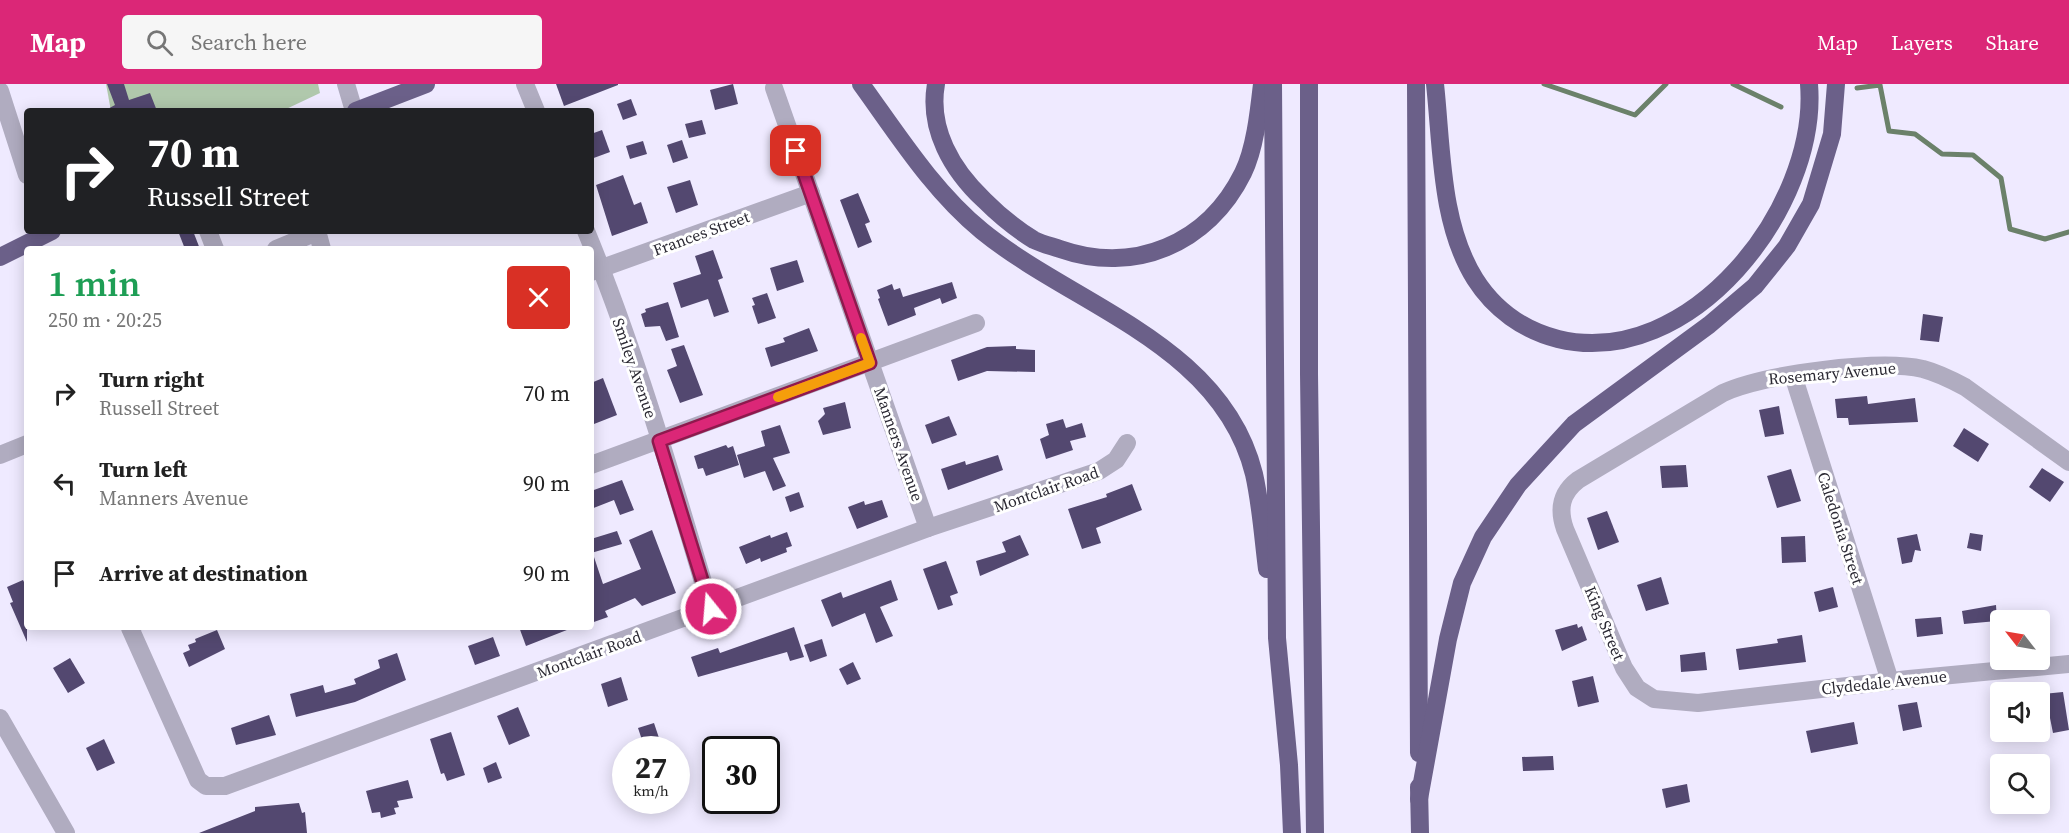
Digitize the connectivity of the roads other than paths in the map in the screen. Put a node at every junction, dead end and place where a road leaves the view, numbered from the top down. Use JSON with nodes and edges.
{"nodes":[{"id":1,"x":346,"y":84,"type":"edge"},
{"id":2,"x":426,"y":84,"type":"edge"},
{"id":3,"x":525,"y":84,"type":"edge"},
{"id":4,"x":861,"y":84,"type":"edge"},
{"id":5,"x":936,"y":84,"type":"edge"},
{"id":6,"x":1262,"y":84,"type":"edge"},
{"id":7,"x":1273,"y":84,"type":"edge"},
{"id":8,"x":1308,"y":84,"type":"edge"},
{"id":9,"x":1416,"y":84,"type":"edge"},
{"id":10,"x":1435,"y":84,"type":"edge"},
{"id":11,"x":1809,"y":84,"type":"edge"},
{"id":12,"x":1836,"y":84,"type":"edge"},
{"id":13,"x":774,"y":88,"type":"dead end"},
{"id":14,"x":0,"y":91,"type":"edge"},
{"id":15,"x":354,"y":108,"type":"edge"},
{"id":16,"x":363,"y":108,"type":"edge"},
{"id":17,"x":535,"y":108,"type":"edge"},
{"id":18,"x":24,"y":166,"type":"edge"},
{"id":19,"x":811,"y":193,"type":"junction"},
{"id":20,"x":44,"y":234,"type":"edge"},
{"id":21,"x":319,"y":237,"type":"edge"},
{"id":22,"x":287,"y":246,"type":"edge"},
{"id":23,"x":0,"y":257,"type":"edge"},
{"id":24,"x":596,"y":270,"type":"edge"},
{"id":25,"x":976,"y":323,"type":"dead end"},
{"id":26,"x":870,"y":363,"type":"junction"},
{"id":27,"x":1792,"y":375,"type":"junction"},
{"id":28,"x":659,"y":441,"type":"junction"},
{"id":29,"x":1127,"y":443,"type":"dead end"},
{"id":30,"x":24,"y":445,"type":"edge"},
{"id":31,"x":0,"y":455,"type":"edge"},
{"id":32,"x":2069,"y":462,"type":"edge"},
{"id":33,"x":594,"y":464,"type":"edge"},
{"id":34,"x":1564,"y":495,"type":"joint"},
{"id":35,"x":928,"y":528,"type":"junction"},
{"id":36,"x":711,"y":609,"type":"junction"},
{"id":37,"x":132,"y":630,"type":"edge"},
{"id":38,"x":1276,"y":638,"type":"junction"},
{"id":39,"x":2069,"y":664,"type":"edge"},
{"id":40,"x":1890,"y":681,"type":"junction"},
{"id":41,"x":1698,"y":703,"type":"joint"},
{"id":42,"x":0,"y":718,"type":"edge"},
{"id":43,"x":1419,"y":799,"type":"junction"},
{"id":44,"x":59,"y":831,"type":"edge"},
{"id":45,"x":1292,"y":833,"type":"edge"},
{"id":46,"x":1315,"y":833,"type":"edge"},
{"id":47,"x":1420,"y":833,"type":"edge"}],
"edges":[{"from":1,"to":15,"type":"street"},
{"from":2,"to":16,"type":"highway"},
{"from":3,"to":17,"type":"street"},
{"from":4,"to":38,"type":"highway"},
{"from":5,"to":6,"type":"highway"},
{"from":7,"to":38,"type":"highway"},
{"from":8,"to":46,"type":"highway"},
{"from":9,"to":43,"type":"highway"},
{"from":10,"to":11,"type":"highway"},
{"from":12,"to":43,"type":"highway"},
{"from":13,"to":19,"type":"street","name":"Manners Avenue"},
{"from":14,"to":18,"type":"street"},
{"from":19,"to":24,"type":"street","name":"Frances Street"},
{"from":19,"to":26,"type":"street","name":"Manners Avenue"},
{"from":20,"to":23,"type":"highway"},
{"from":21,"to":22,"type":"street"},
{"from":24,"to":28,"type":"street","name":"Smiley Avenue"},
{"from":25,"to":26,"type":"street"},
{"from":26,"to":28,"type":"street"},
{"from":26,"to":35,"type":"street","name":"Manners Avenue"},
{"from":27,"to":32,"type":"street","name":"Rosemary Avenue"},
{"from":27,"to":34,"type":"street","name":"Rosemary Avenue"},
{"from":27,"to":40,"type":"street","name":"Caledonia Street"},
{"from":28,"to":33,"type":"street"},
{"from":28,"to":36,"type":"street","name":"Smiley Avenue"},
{"from":29,"to":35,"type":"street","name":"Montclair Road"},
{"from":30,"to":31,"type":"street"},
{"from":34,"to":41,"type":"street","name":"King Street"},
{"from":35,"to":36,"type":"street","name":"Montclair Road"},
{"from":36,"to":37,"type":"street","name":"Montclair Road"},
{"from":38,"to":45,"type":"highway"},
{"from":39,"to":40,"type":"street","name":"Clydedale Avenue"},
{"from":40,"to":41,"type":"street","name":"Clydedale Avenue"},
{"from":42,"to":44,"type":"street"},
{"from":43,"to":47,"type":"highway"}]}
